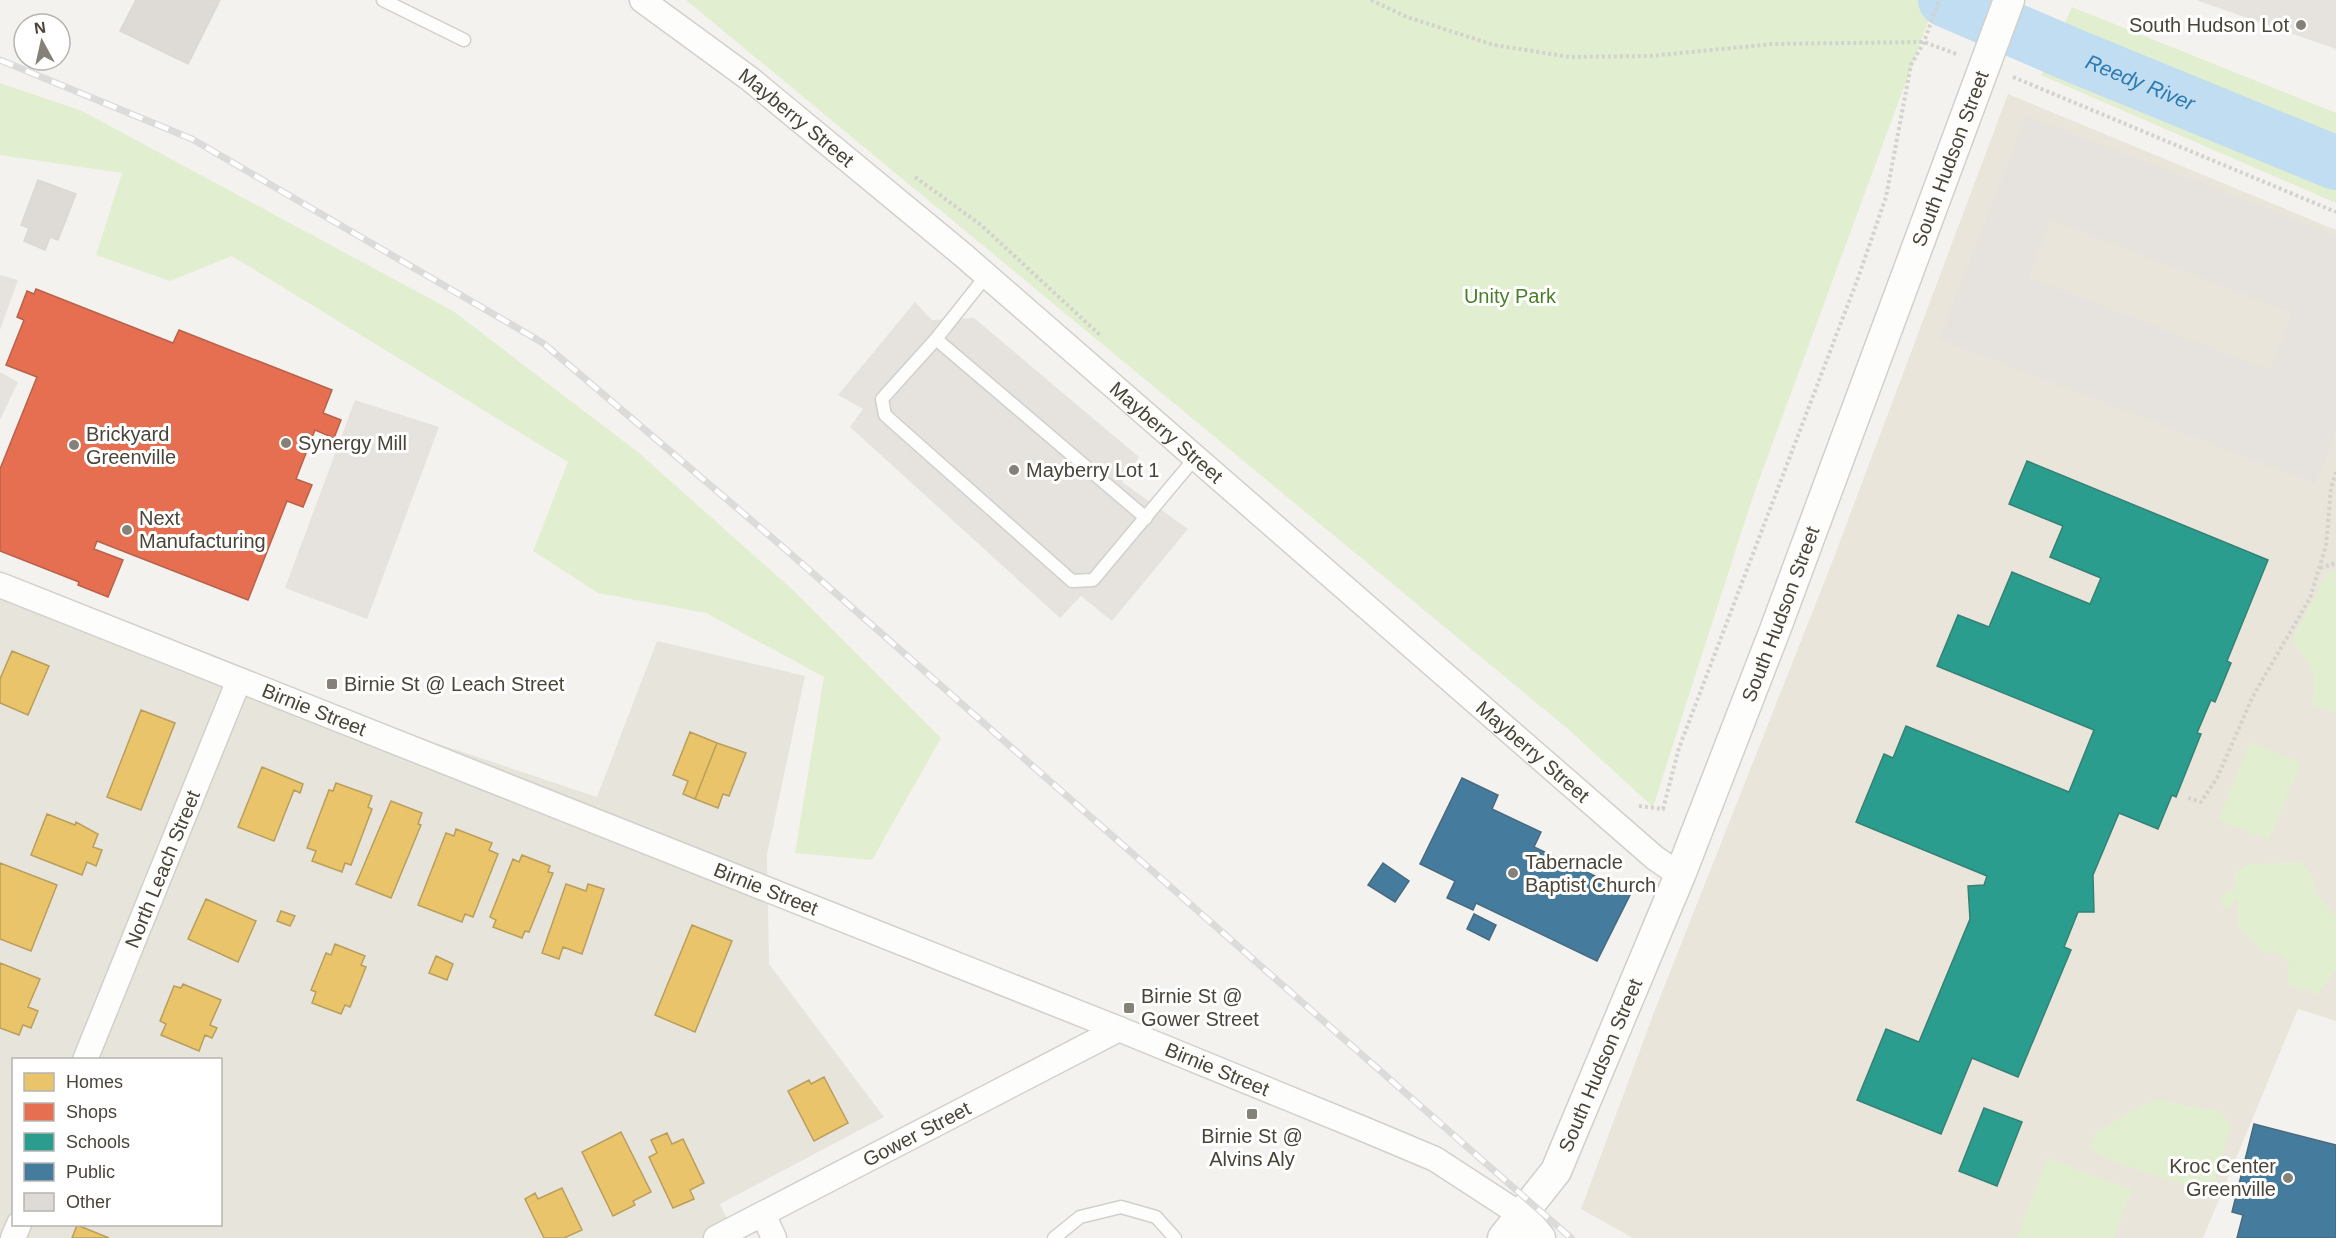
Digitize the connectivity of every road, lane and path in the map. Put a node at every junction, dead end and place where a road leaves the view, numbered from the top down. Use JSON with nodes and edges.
{"nodes":[{"id":1,"x":383,"y":0,"type":"edge"},
{"id":2,"x":642,"y":0,"type":"edge"},
{"id":3,"x":1371,"y":0,"type":"edge"},
{"id":4,"x":1939,"y":0,"type":"edge"},
{"id":5,"x":2009,"y":0,"type":"edge"},
{"id":6,"x":464,"y":40,"type":"dead end"},
{"id":7,"x":1924,"y":42,"type":"junction"},
{"id":8,"x":1990,"y":54,"type":"junction"},
{"id":9,"x":2336,"y":212,"type":"edge"},
{"id":10,"x":986,"y":276,"type":"junction"},
{"id":11,"x":936,"y":339,"type":"junction"},
{"id":12,"x":1195,"y":458,"type":"junction"},
{"id":13,"x":2336,"y":472,"type":"edge"},
{"id":14,"x":1146,"y":518,"type":"junction"},
{"id":15,"x":2336,"y":563,"type":"edge"},
{"id":16,"x":2319,"y":568,"type":"junction"},
{"id":17,"x":0,"y":585,"type":"edge"},
{"id":18,"x":239,"y":680,"type":"junction"},
{"id":19,"x":2188,"y":798,"type":"dead end"},
{"id":20,"x":1663,"y":809,"type":"dead end"},
{"id":21,"x":1680,"y":875,"type":"junction"},
{"id":22,"x":1119,"y":1029,"type":"junction"},
{"id":23,"x":86,"y":1058,"type":"edge"},
{"id":24,"x":763,"y":1214,"type":"junction"},
{"id":25,"x":1512,"y":1227,"type":"edge"},
{"id":26,"x":716,"y":1238,"type":"edge"},
{"id":27,"x":774,"y":1238,"type":"edge"},
{"id":28,"x":1054,"y":1238,"type":"edge"},
{"id":29,"x":1175,"y":1238,"type":"edge"},
{"id":30,"x":1540,"y":1238,"type":"edge"}],
"edges":[{"from":1,"to":6,"type":"lane"},
{"from":2,"to":10,"type":"street","name":"Mayberry Street"},
{"from":3,"to":7,"type":"path"},
{"from":4,"to":7,"type":"path"},
{"from":5,"to":8,"type":"street","name":"South Hudson Street"},
{"from":7,"to":20,"type":"path"},
{"from":8,"to":9,"type":"path"},
{"from":8,"to":21,"type":"street","name":"South Hudson Street"},
{"from":10,"to":11,"type":"lane"},
{"from":10,"to":12,"type":"street","name":"Mayberry Street"},
{"from":11,"to":14,"type":"lane"},
{"from":11,"to":14,"type":"lane"},
{"from":12,"to":14,"type":"lane"},
{"from":12,"to":21,"type":"street","name":"Mayberry Street"},
{"from":13,"to":16,"type":"path"},
{"from":15,"to":16,"type":"path"},
{"from":16,"to":19,"type":"path"},
{"from":17,"to":18,"type":"street","name":"Birnie Street"},
{"from":18,"to":22,"type":"street","name":"Birnie Street"},
{"from":18,"to":23,"type":"street","name":"North Leach Street"},
{"from":21,"to":25,"type":"street","name":"South Hudson Street"},
{"from":22,"to":24,"type":"street","name":"Gower Street"},
{"from":22,"to":25,"type":"street","name":"Birnie Street"},
{"from":24,"to":26,"type":"street","name":"Gower Street"},
{"from":24,"to":27,"type":"street"},
{"from":25,"to":30,"type":"street"},
{"from":28,"to":29,"type":"lane"}]}
